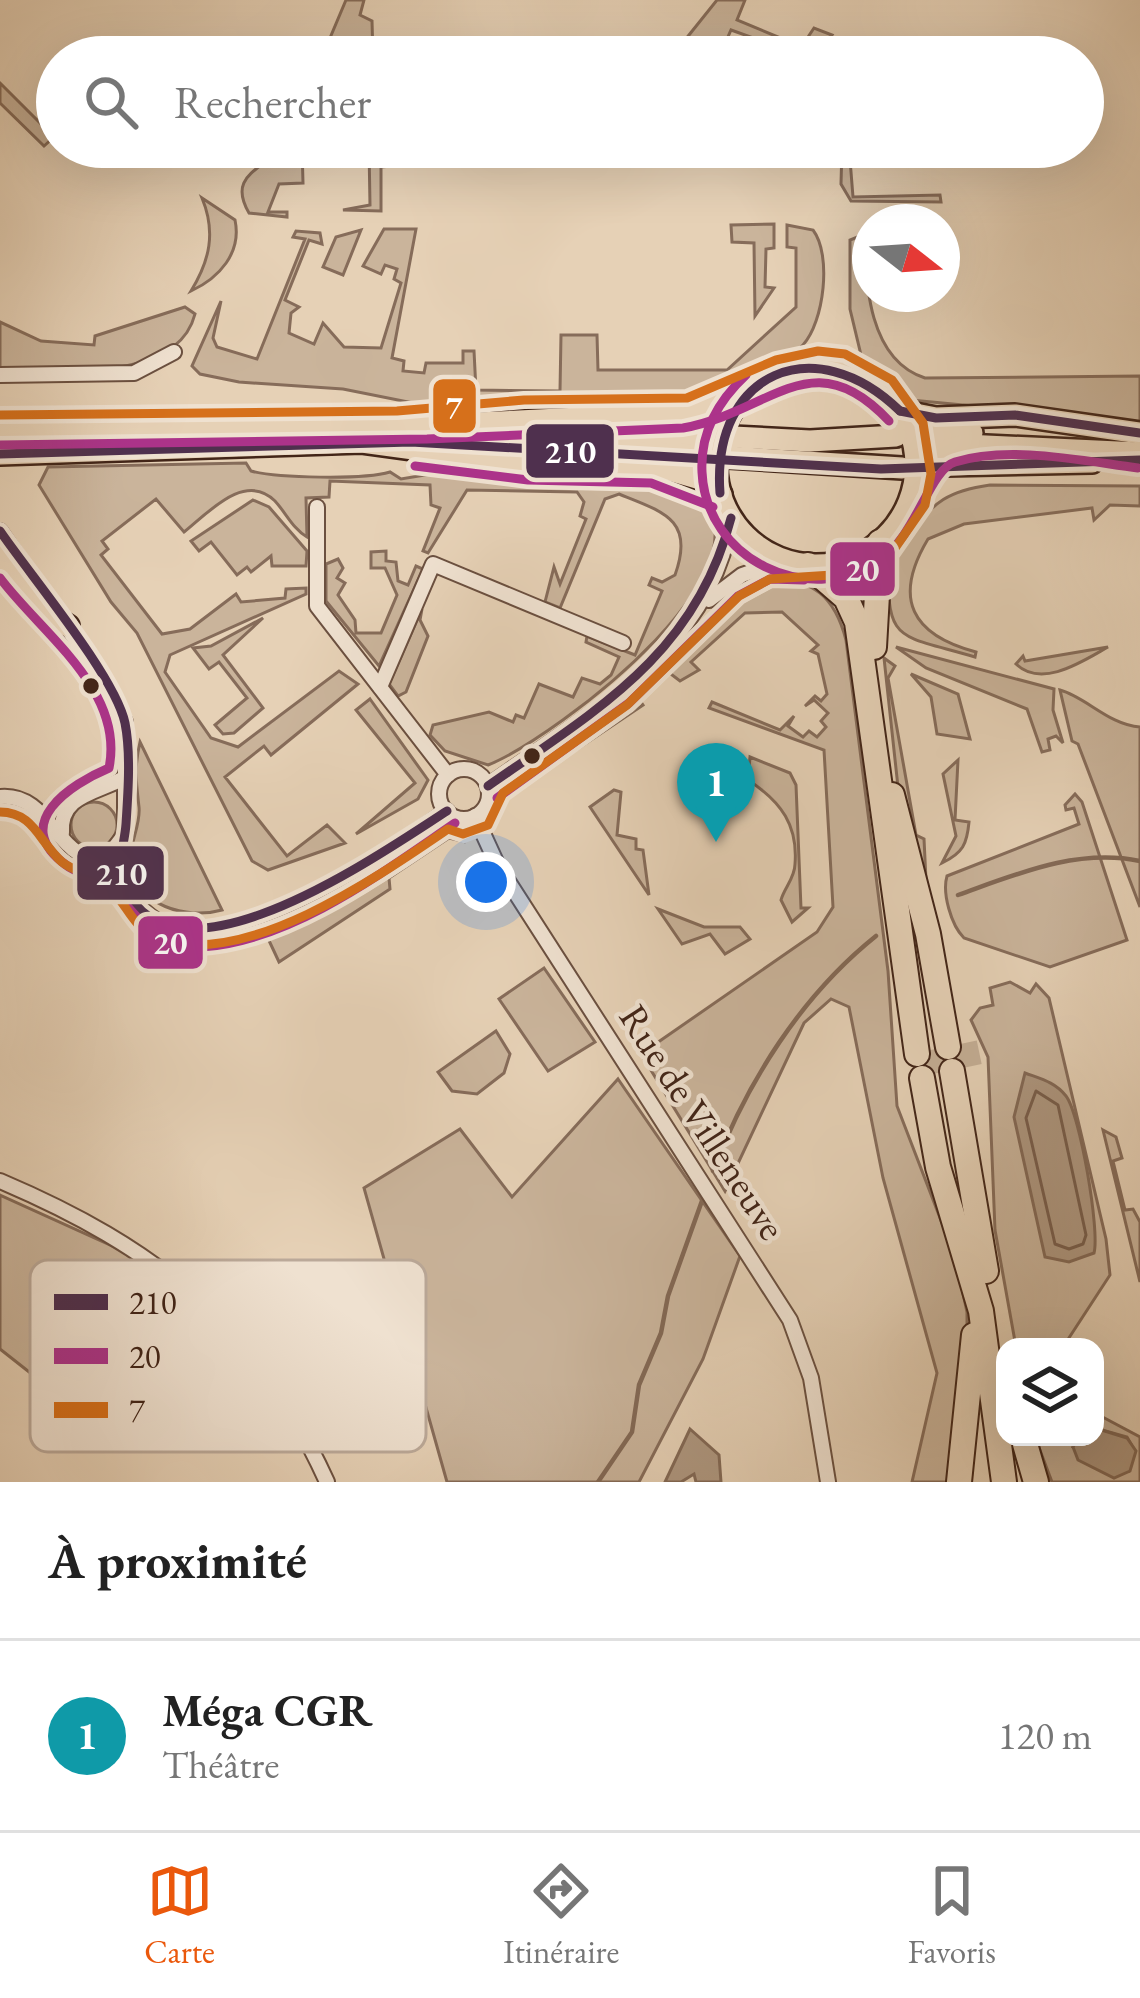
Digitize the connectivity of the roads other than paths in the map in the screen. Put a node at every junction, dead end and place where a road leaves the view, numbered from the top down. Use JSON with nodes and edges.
{"nodes":[{"id":1,"x":173,"y":352,"type":"dead end"},
{"id":2,"x":0,"y":375,"type":"edge"},
{"id":3,"x":740,"y":400,"type":"junction"},
{"id":4,"x":900,"y":411,"type":"junction"},
{"id":5,"x":457,"y":424,"type":"junction"},
{"id":6,"x":0,"y":430,"type":"edge"},
{"id":7,"x":928,"y":434,"type":"dead end"},
{"id":8,"x":896,"y":436,"type":"dead end"},
{"id":9,"x":1140,"y":437,"type":"edge"},
{"id":10,"x":362,"y":442,"type":"junction"},
{"id":11,"x":0,"y":454,"type":"edge"},
{"id":12,"x":1140,"y":456,"type":"edge"},
{"id":13,"x":946,"y":466,"type":"dead end"},
{"id":14,"x":908,"y":476,"type":"junction"},
{"id":15,"x":721,"y":494,"type":"junction"},
{"id":16,"x":317,"y":507,"type":"dead end"},
{"id":17,"x":731,"y":518,"type":"junction"},
{"id":18,"x":0,"y":531,"type":"edge"},
{"id":19,"x":880,"y":542,"type":"junction"},
{"id":20,"x":0,"y":554,"type":"edge"},
{"id":21,"x":796,"y":562,"type":"junction"},
{"id":22,"x":705,"y":603,"type":"junction"},
{"id":23,"x":68,"y":626,"type":"junction"},
{"id":24,"x":623,"y":644,"type":"dead end"},
{"id":25,"x":380,"y":687,"type":"junction"},
{"id":26,"x":448,"y":775,"type":"junction"},
{"id":27,"x":122,"y":778,"type":"junction"},
{"id":28,"x":488,"y":785,"type":"junction"},
{"id":29,"x":94,"y":794,"type":"junction"},
{"id":30,"x":0,"y":797,"type":"edge"},
{"id":31,"x":73,"y":800,"type":"junction"},
{"id":32,"x":38,"y":806,"type":"junction"},
{"id":33,"x":447,"y":812,"type":"junction"},
{"id":34,"x":124,"y":814,"type":"junction"},
{"id":35,"x":475,"y":816,"type":"junction"},
{"id":36,"x":62,"y":834,"type":"junction"},
{"id":37,"x":122,"y":843,"type":"junction"},
{"id":38,"x":95,"y":859,"type":"junction"},
{"id":39,"x":120,"y":876,"type":"junction"},
{"id":40,"x":912,"y":1024,"type":"junction"},
{"id":41,"x":943,"y":1060,"type":"junction"},
{"id":42,"x":927,"y":1107,"type":"junction"},
{"id":43,"x":0,"y":1181,"type":"edge"},
{"id":44,"x":155,"y":1260,"type":"edge"},
{"id":45,"x":982,"y":1296,"type":"junction"},
{"id":46,"x":1000,"y":1338,"type":"edge"},
{"id":47,"x":996,"y":1368,"type":"edge"},
{"id":48,"x":1007,"y":1446,"type":"edge"},
{"id":49,"x":1026,"y":1446,"type":"edge"},
{"id":50,"x":308,"y":1452,"type":"edge"},
{"id":51,"x":326,"y":1482,"type":"edge"},
{"id":52,"x":828,"y":1482,"type":"edge"},
{"id":53,"x":959,"y":1482,"type":"edge"},
{"id":54,"x":1008,"y":1482,"type":"edge"},
{"id":55,"x":1036,"y":1482,"type":"edge"}],
"edges":[{"from":1,"to":2,"type":"street"},
{"from":3,"to":4,"type":"main road"},
{"from":3,"to":5,"type":"main road"},
{"from":3,"to":15,"type":"main road"},
{"from":4,"to":9,"type":"main road"},
{"from":4,"to":14,"type":"main road"},
{"from":5,"to":6,"type":"main road"},
{"from":5,"to":10,"type":"main road"},
{"from":7,"to":9,"type":"main road"},
{"from":8,"to":14,"type":"main road"},
{"from":10,"to":11,"type":"main road"},
{"from":10,"to":15,"type":"main road"},
{"from":12,"to":13,"type":"main road"},
{"from":12,"to":14,"type":"main road"},
{"from":14,"to":19,"type":"main road"},
{"from":15,"to":17,"type":"main road"},
{"from":16,"to":25,"type":"street"},
{"from":17,"to":21,"type":"main road"},
{"from":17,"to":22,"type":"street"},
{"from":18,"to":23,"type":"street"},
{"from":19,"to":21,"type":"main road"},
{"from":19,"to":41,"type":"highway"},
{"from":20,"to":23,"type":"main road"},
{"from":21,"to":22,"type":"street"},
{"from":21,"to":40,"type":"highway"},
{"from":22,"to":28,"type":"street"},
{"from":23,"to":27,"type":"street"},
{"from":24,"to":25,"type":"street"},
{"from":25,"to":26,"type":"street"},
{"from":26,"to":28,"type":"street"},
{"from":26,"to":33,"type":"street"},
{"from":27,"to":29,"type":"street"},
{"from":27,"to":34,"type":"street"},
{"from":28,"to":35,"type":"street"},
{"from":29,"to":31,"type":"street"},
{"from":29,"to":34,"type":"street"},
{"from":30,"to":32,"type":"street"},
{"from":31,"to":32,"type":"street"},
{"from":31,"to":36,"type":"street"},
{"from":32,"to":36,"type":"street"},
{"from":33,"to":35,"type":"street"},
{"from":33,"to":39,"type":"street"},
{"from":34,"to":37,"type":"street"},
{"from":35,"to":52,"type":"street","name":"Rue de Villeneuve"},
{"from":36,"to":38,"type":"street"},
{"from":37,"to":38,"type":"street"},
{"from":37,"to":39,"type":"street"},
{"from":38,"to":39,"type":"street"},
{"from":40,"to":41,"type":"highway"},
{"from":40,"to":42,"type":"highway"},
{"from":41,"to":42,"type":"highway"},
{"from":41,"to":45,"type":"highway"},
{"from":42,"to":45,"type":"highway"},
{"from":43,"to":44,"type":"street"},
{"from":45,"to":46,"type":"highway"},
{"from":45,"to":47,"type":"highway"},
{"from":45,"to":53,"type":"highway"},
{"from":45,"to":54,"type":"highway"},
{"from":48,"to":54,"type":"highway"},
{"from":49,"to":55,"type":"highway"},
{"from":50,"to":51,"type":"street"}]}
